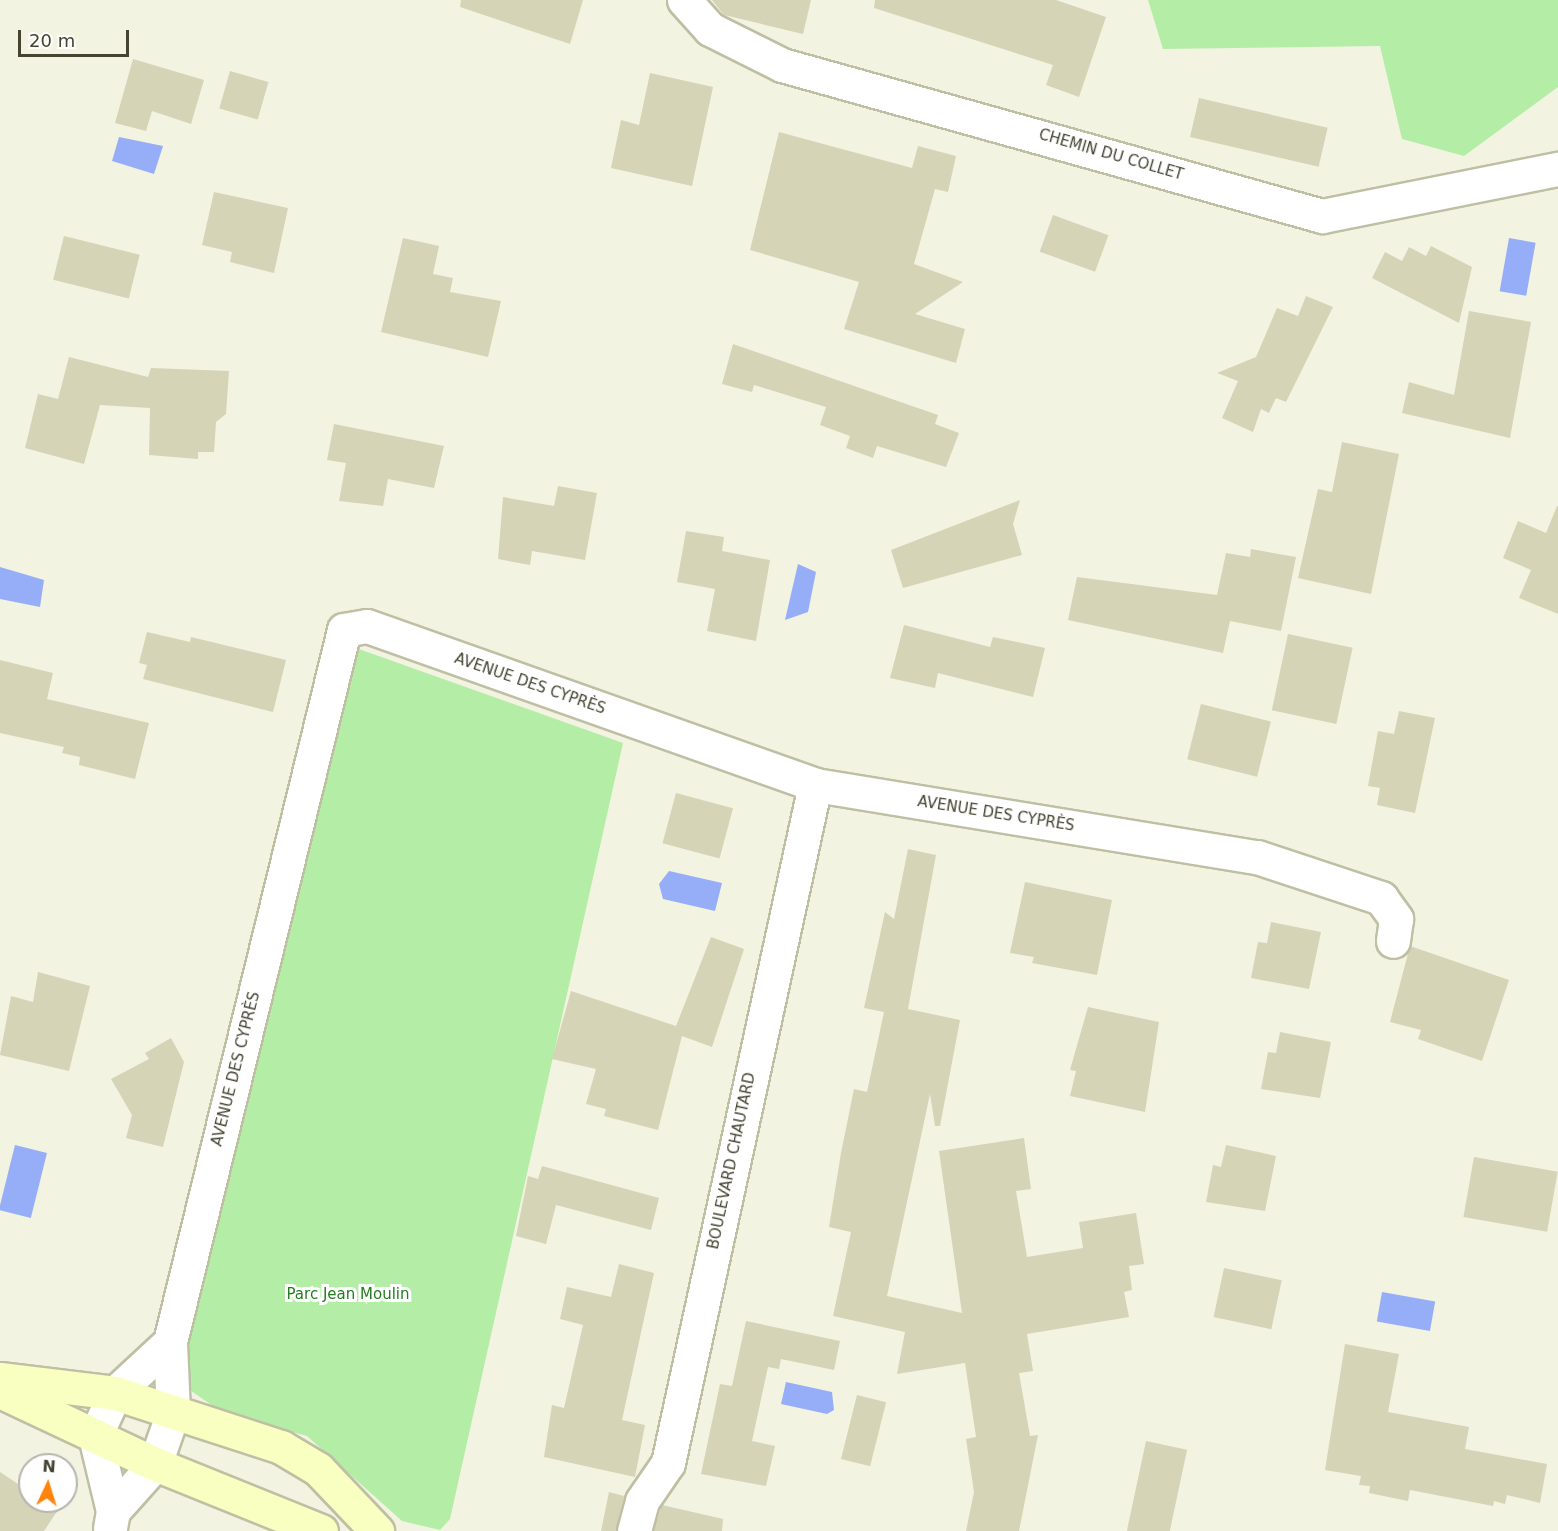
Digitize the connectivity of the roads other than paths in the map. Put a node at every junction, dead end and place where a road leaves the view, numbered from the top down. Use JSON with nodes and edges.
{"nodes":[{"id":1,"x":684,"y":0,"type":"edge"},
{"id":2,"x":1558,"y":169,"type":"edge"},
{"id":3,"x":815,"y":785,"type":"junction"},
{"id":4,"x":1393,"y":940,"type":"dead end"},
{"id":5,"x":170,"y":1342,"type":"junction"},
{"id":6,"x":0,"y":1379,"type":"edge"},
{"id":7,"x":0,"y":1391,"type":"edge"},
{"id":8,"x":115,"y":1393,"type":"junction"},
{"id":9,"x":173,"y":1412,"type":"junction"},
{"id":10,"x":94,"y":1436,"type":"junction"},
{"id":11,"x":155,"y":1464,"type":"junction"},
{"id":12,"x":111,"y":1521,"type":"edge"},
{"id":13,"x":321,"y":1531,"type":"edge"},
{"id":14,"x":377,"y":1531,"type":"edge"},
{"id":15,"x":634,"y":1531,"type":"edge"}],
"edges":[{"from":1,"to":2,"type":"street","name":"CHEMIN DU COLLET"},
{"from":3,"to":4,"type":"street","name":"AVENUE DES CYPRÈS"},
{"from":3,"to":5,"type":"street","name":"AVENUE DES CYPRÈS"},
{"from":3,"to":15,"type":"street","name":"BOULEVARD CHAUTARD"},
{"from":5,"to":8,"type":"street"},
{"from":5,"to":9,"type":"street","name":"AVENUE DES CYPRÈS"},
{"from":6,"to":8,"type":"street"},
{"from":7,"to":10,"type":"street"},
{"from":8,"to":9,"type":"street"},
{"from":8,"to":10,"type":"street"},
{"from":9,"to":11,"type":"street","name":"AVENUE DES CYPRÈS"},
{"from":9,"to":14,"type":"street"},
{"from":10,"to":11,"type":"street"},
{"from":10,"to":12,"type":"street"},
{"from":11,"to":12,"type":"street"},
{"from":11,"to":13,"type":"street"}]}
